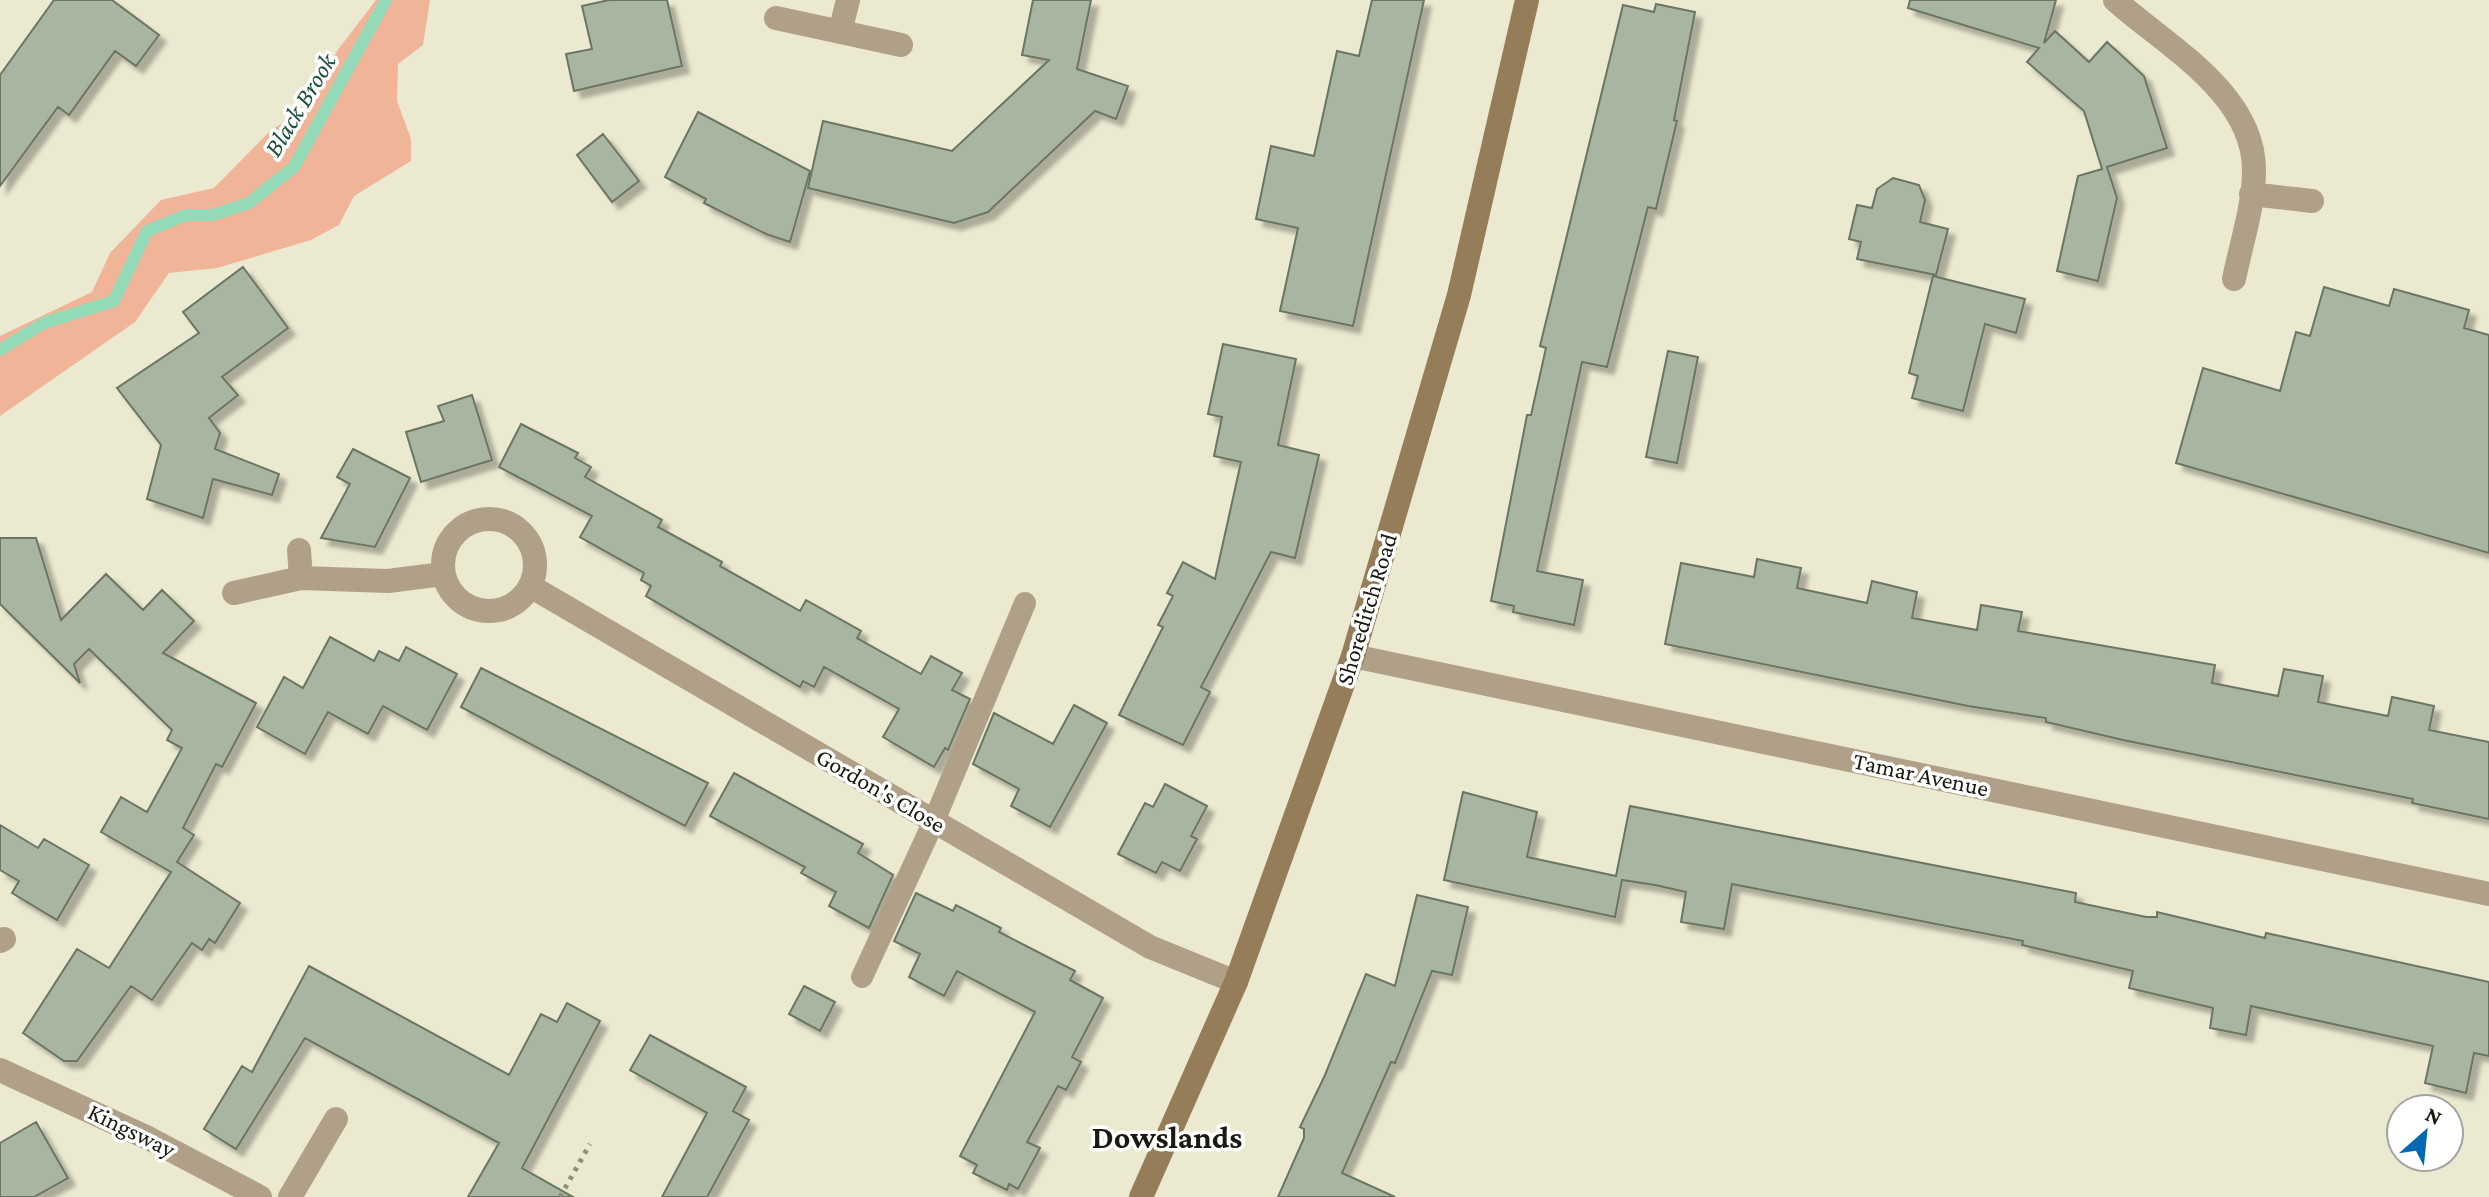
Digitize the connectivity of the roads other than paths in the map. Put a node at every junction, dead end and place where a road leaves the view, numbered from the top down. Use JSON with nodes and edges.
{"nodes":[{"id":1,"x":848,"y":0,"type":"edge"},
{"id":2,"x":1527,"y":0,"type":"edge"},
{"id":3,"x":2115,"y":0,"type":"edge"},
{"id":4,"x":776,"y":18,"type":"dead end"},
{"id":5,"x":840,"y":32,"type":"junction"},
{"id":6,"x":901,"y":45,"type":"dead end"},
{"id":7,"x":2251,"y":194,"type":"junction"},
{"id":8,"x":2312,"y":201,"type":"dead end"},
{"id":9,"x":2234,"y":279,"type":"dead end"},
{"id":10,"x":299,"y":550,"type":"dead end"},
{"id":11,"x":443,"y":574,"type":"junction"},
{"id":12,"x":301,"y":578,"type":"junction"},
{"id":13,"x":530,"y":586,"type":"junction"},
{"id":14,"x":234,"y":593,"type":"dead end"},
{"id":15,"x":1025,"y":603,"type":"dead end"},
{"id":16,"x":1353,"y":656,"type":"junction"},
{"id":17,"x":934,"y":821,"type":"junction"},
{"id":18,"x":2489,"y":894,"type":"edge"},
{"id":19,"x":862,"y":977,"type":"dead end"},
{"id":20,"x":1236,"y":982,"type":"junction"},
{"id":21,"x":0,"y":1070,"type":"edge"},
{"id":22,"x":336,"y":1119,"type":"dead end"},
{"id":23,"x":260,"y":1197,"type":"edge"},
{"id":24,"x":290,"y":1197,"type":"edge"},
{"id":25,"x":1141,"y":1197,"type":"edge"}],
"edges":[{"from":1,"to":5,"type":"street"},
{"from":2,"to":16,"type":"main road","name":"Shoreditch Road"},
{"from":3,"to":7,"type":"street"},
{"from":4,"to":5,"type":"street"},
{"from":5,"to":6,"type":"street"},
{"from":7,"to":8,"type":"street"},
{"from":7,"to":9,"type":"street"},
{"from":10,"to":12,"type":"street"},
{"from":11,"to":12,"type":"street"},
{"from":11,"to":13,"type":"street"},
{"from":11,"to":13,"type":"street"},
{"from":12,"to":14,"type":"street"},
{"from":13,"to":17,"type":"street","name":"Gordon's Close"},
{"from":15,"to":17,"type":"lane"},
{"from":16,"to":18,"type":"street","name":"Tamar Avenue"},
{"from":16,"to":20,"type":"main road","name":"Shoreditch Road"},
{"from":17,"to":19,"type":"lane"},
{"from":17,"to":20,"type":"street","name":"Gordon's Close"},
{"from":20,"to":25,"type":"main road","name":"Shoreditch Road"},
{"from":21,"to":23,"type":"street","name":"Kingsway"},
{"from":22,"to":24,"type":"street"}]}
